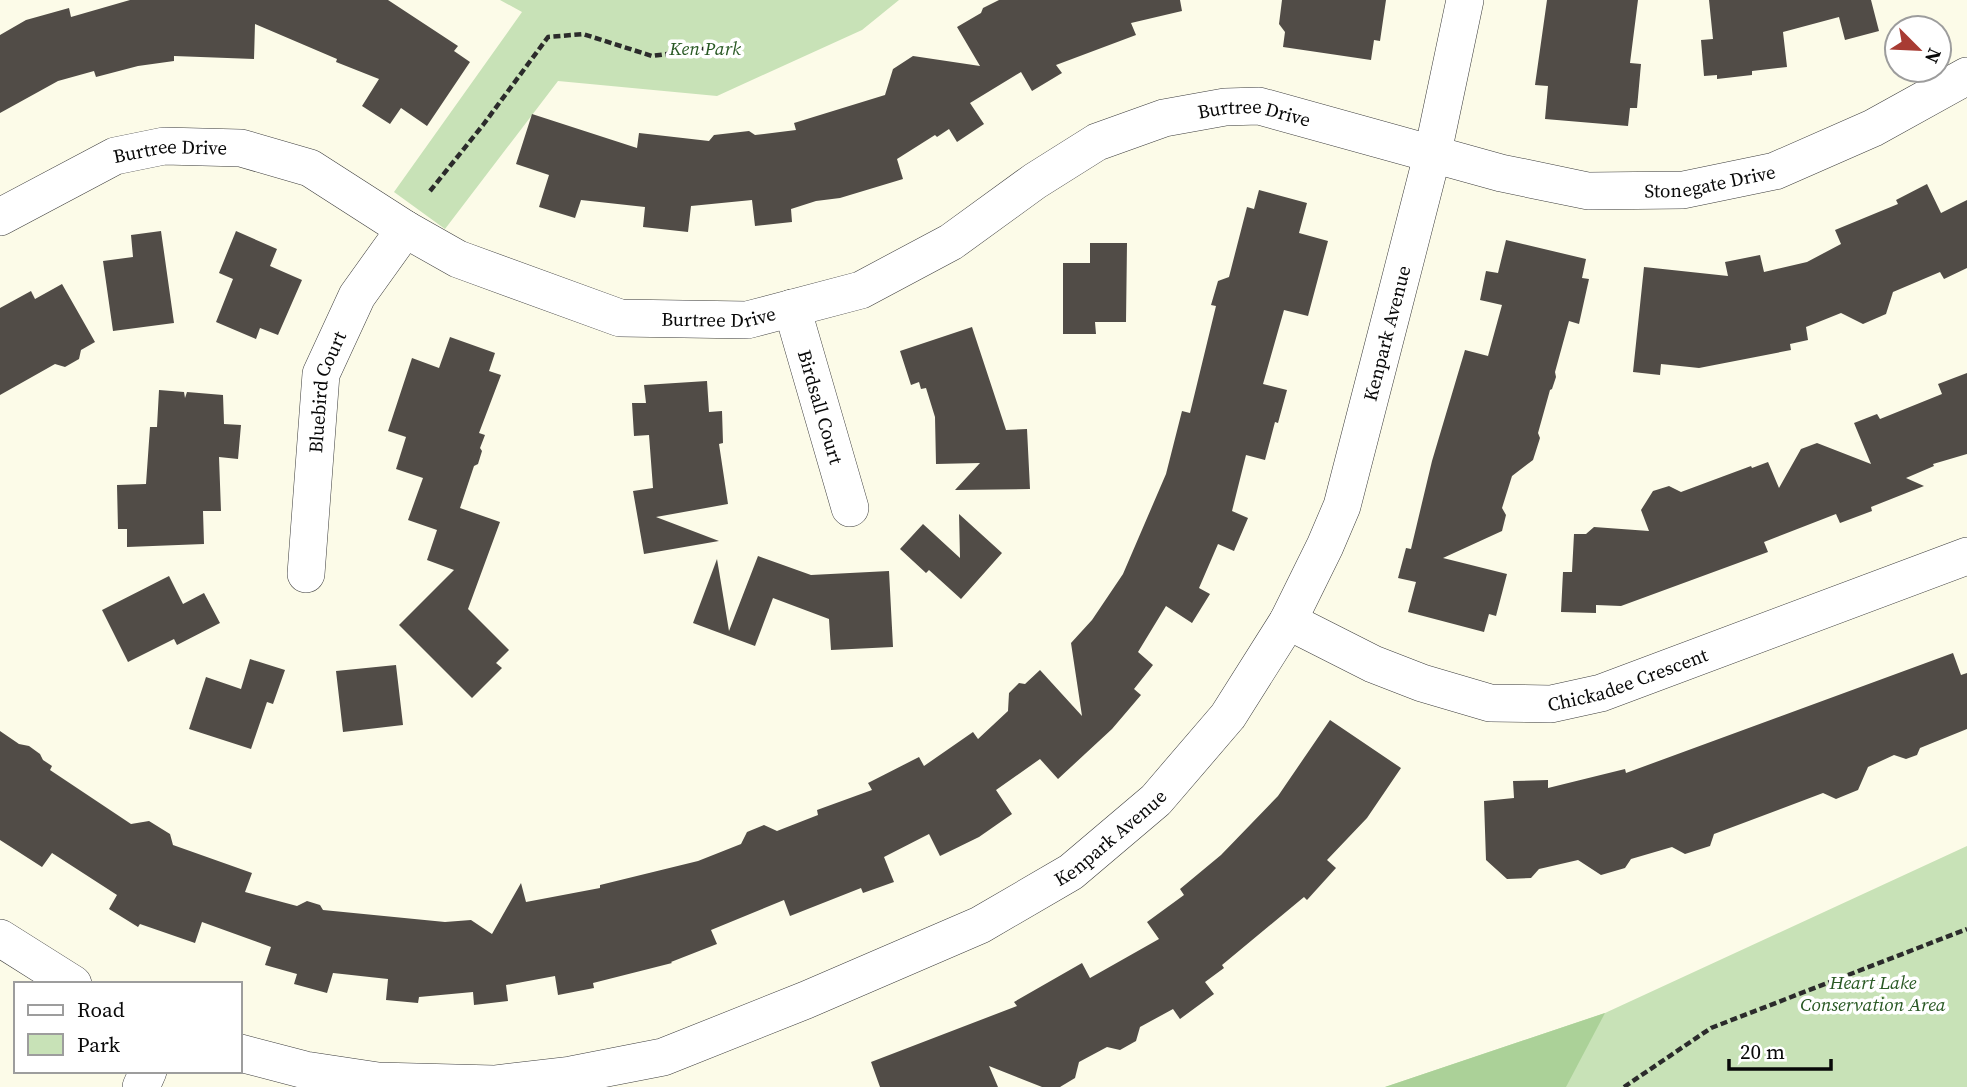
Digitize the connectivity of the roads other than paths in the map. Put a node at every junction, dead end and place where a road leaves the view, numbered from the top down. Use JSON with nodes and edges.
{"nodes":[{"id":1,"x":1465,"y":0,"type":"edge"},
{"id":2,"x":1967,"y":76,"type":"edge"},
{"id":3,"x":1433,"y":152,"type":"junction"},
{"id":4,"x":0,"y":217,"type":"edge"},
{"id":5,"x":405,"y":229,"type":"junction"},
{"id":6,"x":792,"y":308,"type":"junction"},
{"id":7,"x":850,"y":508,"type":"dead end"},
{"id":8,"x":1967,"y":556,"type":"edge"},
{"id":9,"x":306,"y":574,"type":"dead end"},
{"id":10,"x":1288,"y":621,"type":"junction"},
{"id":11,"x":0,"y":938,"type":"edge"},
{"id":12,"x":70,"y":982,"type":"edge"},
{"id":13,"x":242,"y":1054,"type":"edge"}],
"edges":[{"from":1,"to":3,"type":"street","name":"Kenpark Avenue"},
{"from":2,"to":3,"type":"street","name":"Stonegate Drive"},
{"from":3,"to":6,"type":"street","name":"Burtree Drive"},
{"from":3,"to":10,"type":"street","name":"Kenpark Avenue"},
{"from":4,"to":5,"type":"street","name":"Burtree Drive"},
{"from":5,"to":6,"type":"street","name":"Burtree Drive"},
{"from":5,"to":9,"type":"street","name":"Bluebird Court"},
{"from":6,"to":7,"type":"street","name":"Birdsall Court"},
{"from":8,"to":10,"type":"street","name":"Chickadee Crescent"},
{"from":10,"to":13,"type":"street","name":"Kenpark Avenue"},
{"from":11,"to":12,"type":"street"}]}
